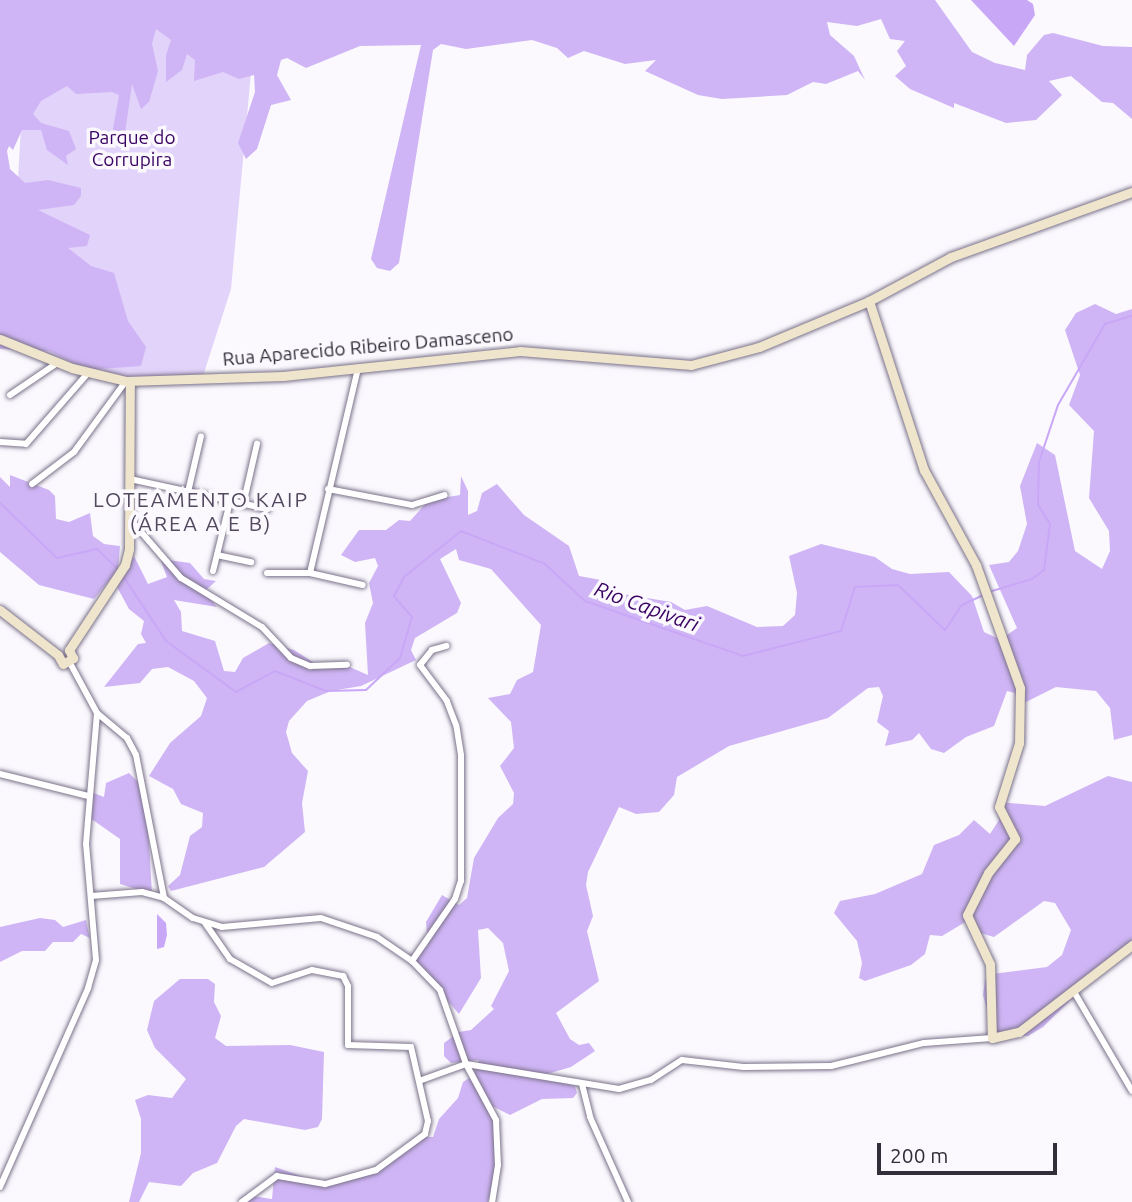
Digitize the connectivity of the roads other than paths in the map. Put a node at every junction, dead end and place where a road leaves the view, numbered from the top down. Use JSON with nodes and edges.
{"nodes":[{"id":1,"x":1132,"y":192,"type":"edge"},
{"id":2,"x":869,"y":301,"type":"junction"},
{"id":3,"x":0,"y":338,"type":"edge"},
{"id":4,"x":57,"y":363,"type":"junction"},
{"id":5,"x":358,"y":368,"type":"junction"},
{"id":6,"x":88,"y":373,"type":"junction"},
{"id":7,"x":128,"y":381,"type":"junction"},
{"id":8,"x":10,"y":395,"type":"dead end"},
{"id":9,"x":201,"y":436,"type":"dead end"},
{"id":10,"x":0,"y":443,"type":"edge"},
{"id":11,"x":257,"y":444,"type":"dead end"},
{"id":12,"x":130,"y":479,"type":"junction"},
{"id":13,"x":32,"y":484,"type":"dead end"},
{"id":14,"x":328,"y":489,"type":"junction"},
{"id":15,"x":188,"y":492,"type":"junction"},
{"id":16,"x":445,"y":495,"type":"dead end"},
{"id":17,"x":230,"y":502,"type":"junction"},
{"id":18,"x":243,"y":505,"type":"junction"},
{"id":19,"x":268,"y":509,"type":"dead end"},
{"id":20,"x":129,"y":519,"type":"junction"},
{"id":21,"x":217,"y":555,"type":"junction"},
{"id":22,"x":251,"y":562,"type":"dead end"},
{"id":23,"x":213,"y":571,"type":"dead end"},
{"id":24,"x":267,"y":573,"type":"dead end"},
{"id":25,"x":310,"y":573,"type":"junction"},
{"id":26,"x":363,"y":585,"type":"dead end"},
{"id":27,"x":0,"y":611,"type":"edge"},
{"id":28,"x":446,"y":646,"type":"dead end"},
{"id":29,"x":69,"y":650,"type":"junction"},
{"id":30,"x":58,"y":655,"type":"junction"},
{"id":31,"x":70,"y":663,"type":"junction"},
{"id":32,"x":347,"y":666,"type":"dead end"},
{"id":33,"x":97,"y":713,"type":"junction"},
{"id":34,"x":0,"y":774,"type":"edge"},
{"id":35,"x":88,"y":796,"type":"junction"},
{"id":36,"x":91,"y":896,"type":"junction"},
{"id":37,"x":164,"y":898,"type":"junction"},
{"id":38,"x":205,"y":923,"type":"junction"},
{"id":39,"x":1132,"y":945,"type":"edge"},
{"id":40,"x":412,"y":961,"type":"junction"},
{"id":41,"x":1073,"y":990,"type":"junction"},
{"id":42,"x":992,"y":1038,"type":"junction"},
{"id":43,"x":467,"y":1064,"type":"junction"},
{"id":44,"x":419,"y":1080,"type":"junction"},
{"id":45,"x":582,"y":1084,"type":"junction"},
{"id":46,"x":1132,"y":1091,"type":"edge"},
{"id":47,"x":0,"y":1187,"type":"edge"},
{"id":48,"x":242,"y":1202,"type":"edge"},
{"id":49,"x":492,"y":1202,"type":"edge"},
{"id":50,"x":628,"y":1202,"type":"edge"}],
"edges":[{"from":1,"to":2,"type":"street","name":"Rua Aparecido Ribeiro Damasceno"},
{"from":2,"to":5,"type":"street","name":"Rua Aparecido Ribeiro Damasceno"},
{"from":2,"to":42,"type":"street"},
{"from":3,"to":4,"type":"street","name":"Rua Aparecido Ribeiro Damasceno"},
{"from":4,"to":6,"type":"street","name":"Rua Aparecido Ribeiro Damasceno"},
{"from":4,"to":8,"type":"street"},
{"from":5,"to":7,"type":"street","name":"Rua Aparecido Ribeiro Damasceno"},
{"from":5,"to":14,"type":"street"},
{"from":6,"to":7,"type":"street","name":"Rua Aparecido Ribeiro Damasceno"},
{"from":6,"to":10,"type":"street"},
{"from":7,"to":12,"type":"street"},
{"from":7,"to":13,"type":"street"},
{"from":9,"to":15,"type":"street"},
{"from":11,"to":18,"type":"street"},
{"from":12,"to":15,"type":"street"},
{"from":12,"to":20,"type":"street"},
{"from":14,"to":16,"type":"street"},
{"from":14,"to":25,"type":"street"},
{"from":15,"to":17,"type":"street"},
{"from":17,"to":18,"type":"street"},
{"from":17,"to":21,"type":"street"},
{"from":18,"to":19,"type":"street"},
{"from":20,"to":29,"type":"street"},
{"from":20,"to":32,"type":"street"},
{"from":21,"to":22,"type":"street"},
{"from":21,"to":23,"type":"street"},
{"from":24,"to":25,"type":"street"},
{"from":25,"to":26,"type":"street"},
{"from":27,"to":30,"type":"street"},
{"from":28,"to":40,"type":"street"},
{"from":29,"to":30,"type":"street"},
{"from":29,"to":31,"type":"street"},
{"from":30,"to":31,"type":"street"},
{"from":31,"to":33,"type":"street"},
{"from":33,"to":35,"type":"street"},
{"from":33,"to":37,"type":"street"},
{"from":34,"to":35,"type":"street"},
{"from":35,"to":36,"type":"street"},
{"from":36,"to":37,"type":"street"},
{"from":36,"to":47,"type":"street"},
{"from":37,"to":38,"type":"street"},
{"from":38,"to":40,"type":"street"},
{"from":38,"to":44,"type":"street"},
{"from":39,"to":41,"type":"street"},
{"from":40,"to":43,"type":"street"},
{"from":41,"to":42,"type":"street"},
{"from":41,"to":46,"type":"street"},
{"from":42,"to":45,"type":"street"},
{"from":43,"to":44,"type":"street"},
{"from":43,"to":45,"type":"street"},
{"from":43,"to":49,"type":"street"},
{"from":44,"to":48,"type":"street"},
{"from":45,"to":50,"type":"street"}]}
